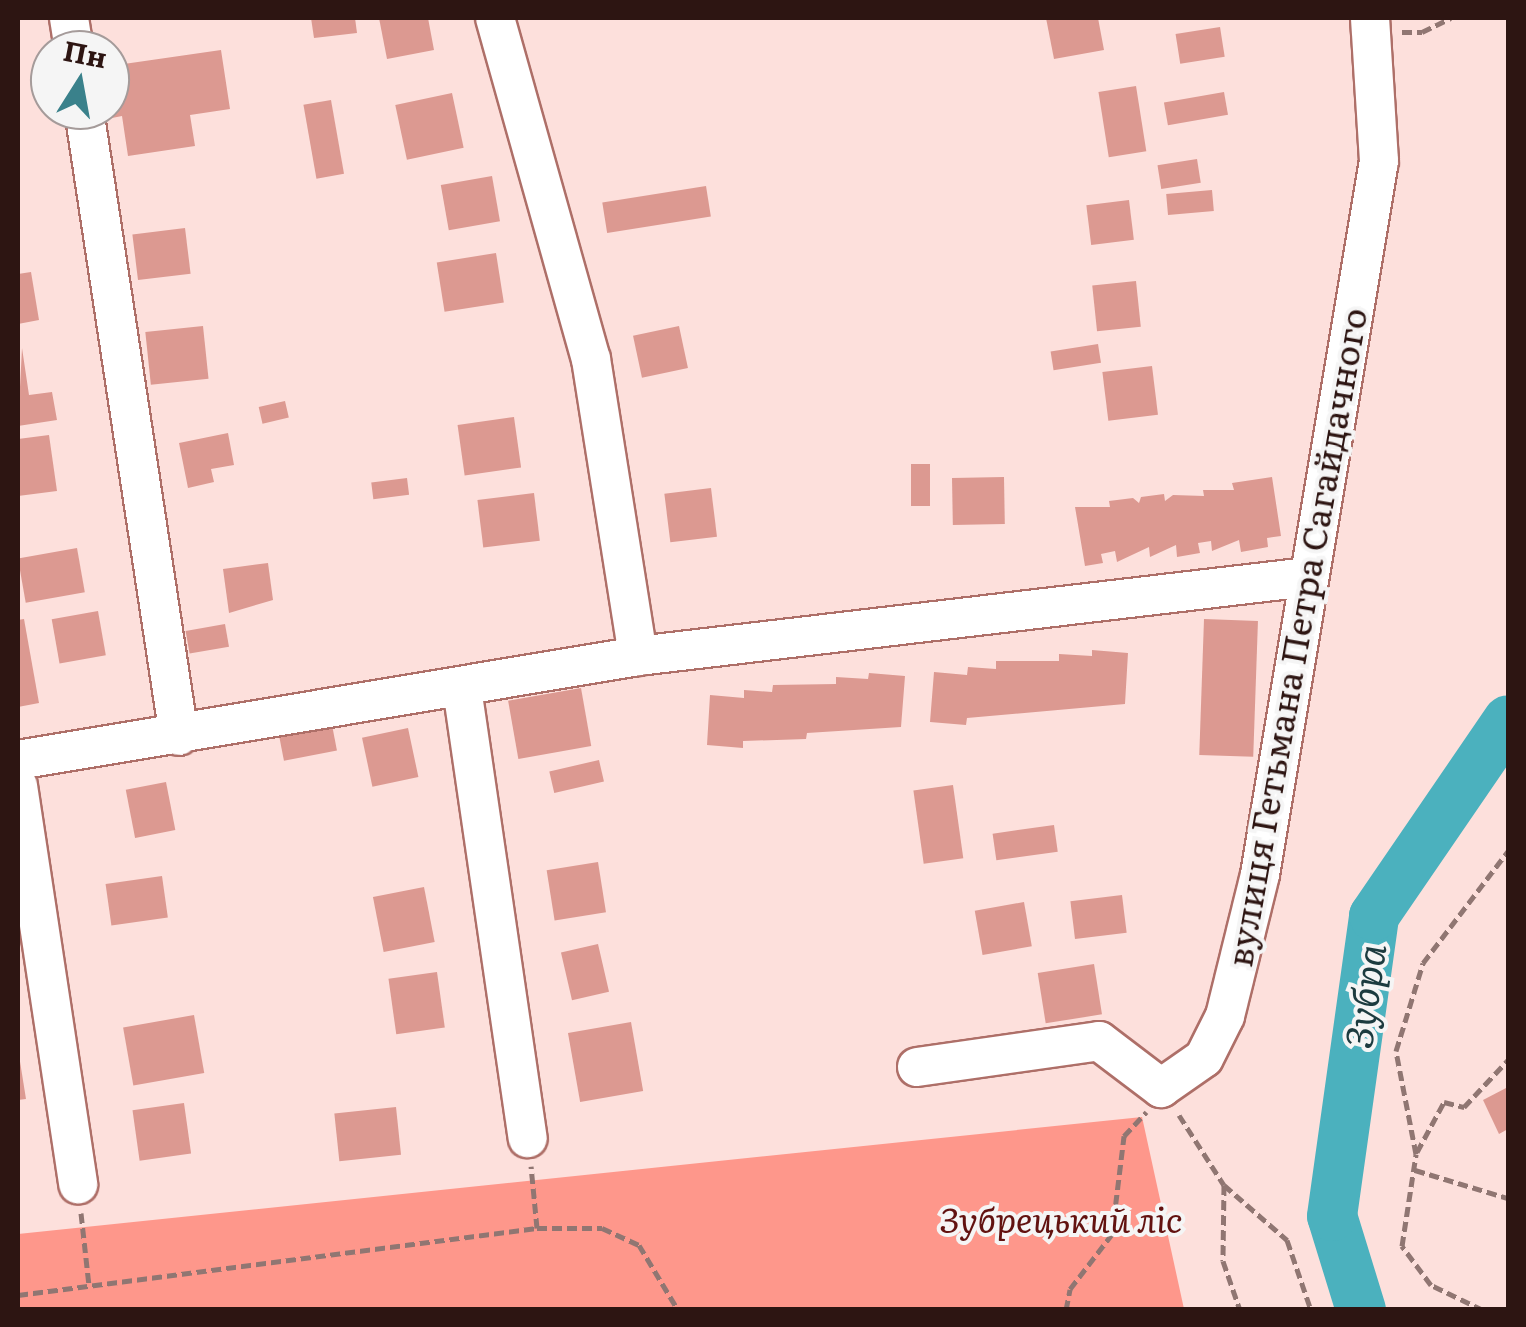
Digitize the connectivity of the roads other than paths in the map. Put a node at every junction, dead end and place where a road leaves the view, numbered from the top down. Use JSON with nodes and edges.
{"nodes":[{"id":1,"x":495,"y":18,"type":"edge"},
{"id":2,"x":1372,"y":25,"type":"edge"},
{"id":3,"x":87,"y":130,"type":"edge"},
{"id":4,"x":1307,"y":577,"type":"junction"},
{"id":5,"x":638,"y":656,"type":"junction"},
{"id":6,"x":462,"y":688,"type":"junction"},
{"id":7,"x":179,"y":736,"type":"junction"},
{"id":8,"x":18,"y":760,"type":"edge"},
{"id":9,"x":18,"y":786,"type":"edge"},
{"id":10,"x":917,"y":1067,"type":"dead end"},
{"id":11,"x":528,"y":1138,"type":"road end"},
{"id":12,"x":78,"y":1185,"type":"road end"}],
"edges":[{"from":1,"to":5,"type":"street"},
{"from":2,"to":4,"type":"street","name":"вулиця Гетьмана Петра Сагайдачного"},
{"from":3,"to":7,"type":"street"},
{"from":4,"to":5,"type":"street"},
{"from":4,"to":10,"type":"street","name":"вулиця Гетьмана Петра Сагайдачного"},
{"from":5,"to":6,"type":"street"},
{"from":6,"to":7,"type":"street"},
{"from":6,"to":11,"type":"street"},
{"from":7,"to":8,"type":"street"},
{"from":9,"to":12,"type":"street"}]}
